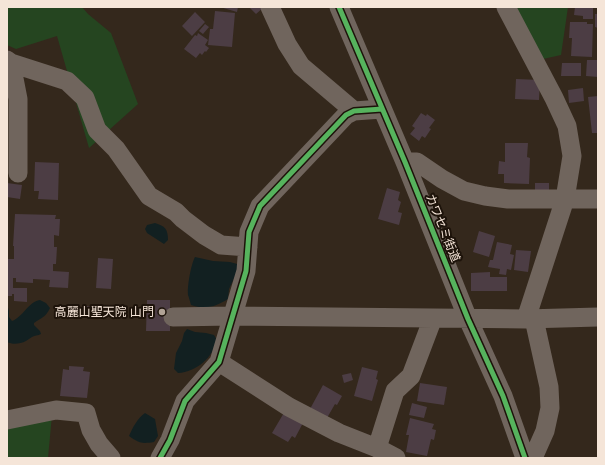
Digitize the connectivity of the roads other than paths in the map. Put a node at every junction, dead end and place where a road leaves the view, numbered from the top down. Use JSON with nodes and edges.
{"nodes":[{"id":1,"x":270,"y":7,"type":"edge"},
{"id":2,"x":339,"y":7,"type":"edge"},
{"id":3,"x":506,"y":7,"type":"edge"},
{"id":4,"x":9,"y":61,"type":"edge"},
{"id":5,"x":382,"y":109,"type":"junction"},
{"id":6,"x":354,"y":111,"type":"junction"},
{"id":7,"x":405,"y":162,"type":"junction"},
{"id":8,"x":18,"y":173,"type":"dead end"},
{"id":9,"x":565,"y":199,"type":"junction"},
{"id":10,"x":598,"y":200,"type":"edge"},
{"id":11,"x":248,"y":246,"type":"junction"},
{"id":12,"x":232,"y":316,"type":"junction"},
{"id":13,"x":598,"y":317,"type":"edge"},
{"id":14,"x":173,"y":318,"type":"dead end"},
{"id":15,"x":433,"y":318,"type":"junction"},
{"id":16,"x":468,"y":319,"type":"junction"},
{"id":17,"x":530,"y":319,"type":"junction"},
{"id":18,"x":219,"y":362,"type":"junction"},
{"id":19,"x":7,"y":420,"type":"edge"},
{"id":20,"x":378,"y":448,"type":"junction"},
{"id":21,"x":111,"y":458,"type":"edge"},
{"id":22,"x":160,"y":458,"type":"edge"},
{"id":23,"x":396,"y":458,"type":"edge"},
{"id":24,"x":525,"y":458,"type":"edge"},
{"id":25,"x":533,"y":458,"type":"edge"}],
"edges":[{"from":1,"to":6,"type":"street"},
{"from":2,"to":5,"type":"street","name":"カワセミ街道"},
{"from":3,"to":9,"type":"street"},
{"from":4,"to":8,"type":"street"},
{"from":4,"to":11,"type":"street"},
{"from":5,"to":6,"type":"street"},
{"from":5,"to":7,"type":"street","name":"カワセミ街道"},
{"from":6,"to":11,"type":"street"},
{"from":7,"to":9,"type":"street"},
{"from":7,"to":16,"type":"street","name":"カワセミ街道"},
{"from":9,"to":10,"type":"street"},
{"from":9,"to":17,"type":"street"},
{"from":11,"to":12,"type":"street"},
{"from":12,"to":14,"type":"street"},
{"from":12,"to":15,"type":"street"},
{"from":12,"to":18,"type":"street"},
{"from":13,"to":17,"type":"street"},
{"from":15,"to":16,"type":"street"},
{"from":15,"to":20,"type":"street"},
{"from":16,"to":17,"type":"street"},
{"from":16,"to":24,"type":"street","name":"カワセミ街道"},
{"from":17,"to":25,"type":"street"},
{"from":18,"to":20,"type":"street"},
{"from":18,"to":22,"type":"street"},
{"from":19,"to":21,"type":"street"},
{"from":20,"to":23,"type":"street"}]}
